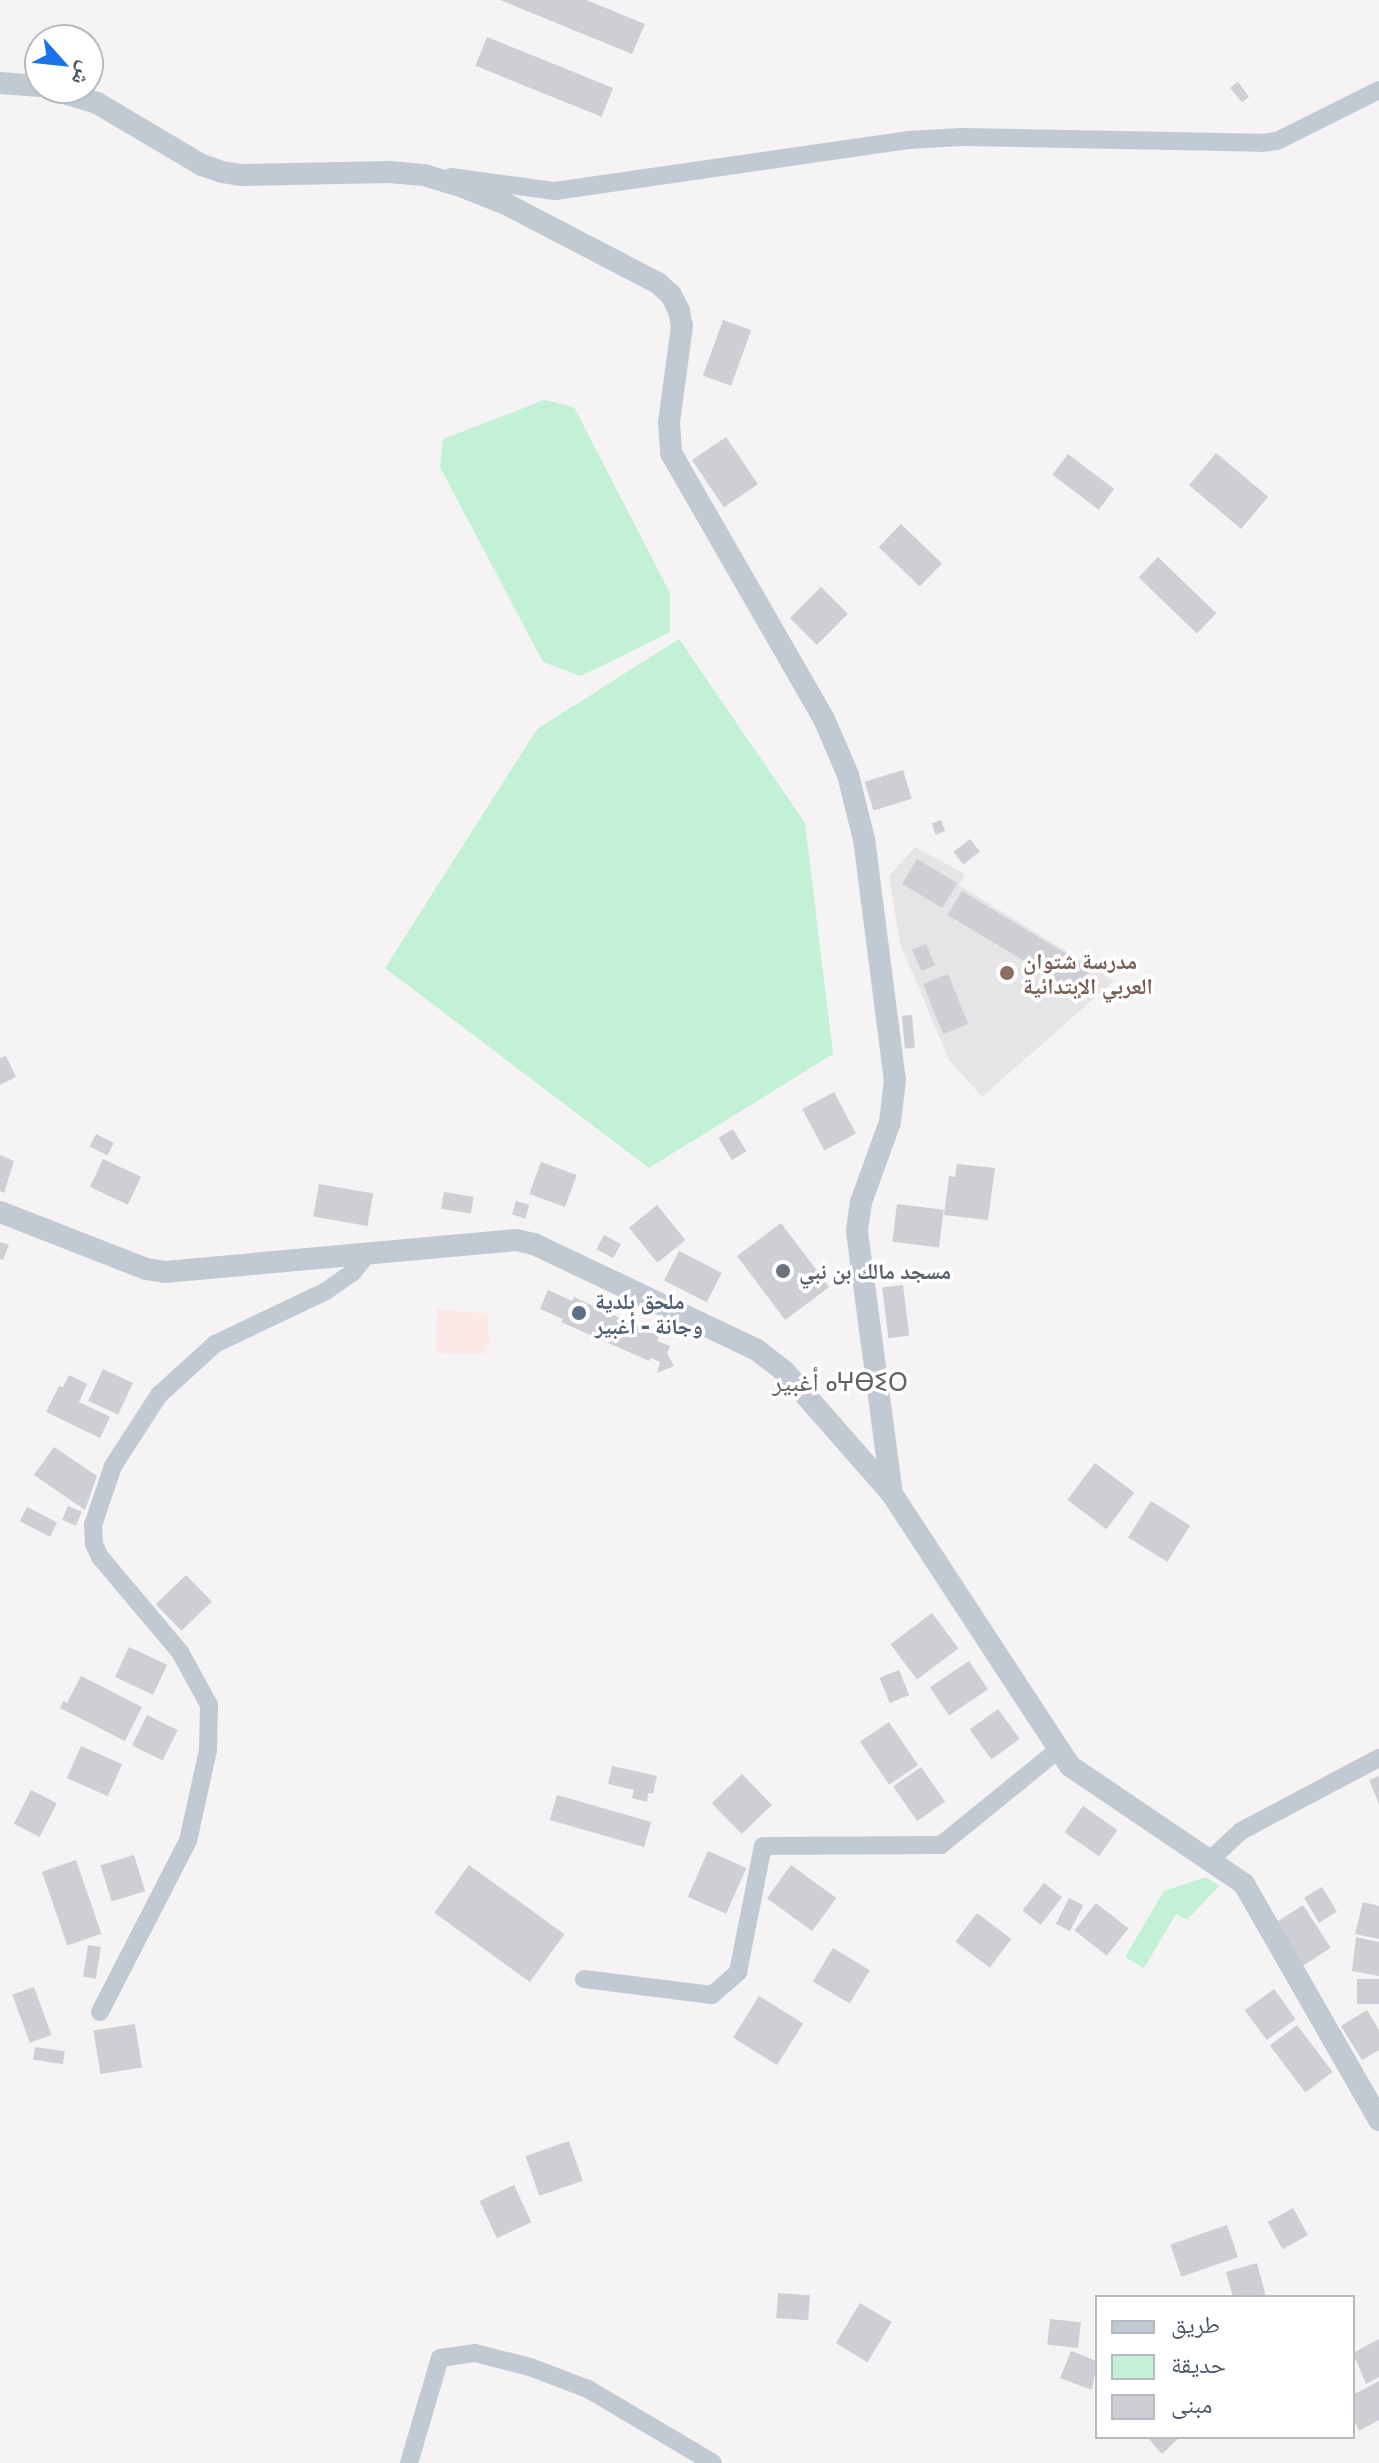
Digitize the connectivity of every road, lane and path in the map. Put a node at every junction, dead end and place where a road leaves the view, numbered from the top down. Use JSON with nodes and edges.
{"nodes":[{"id":1,"x":0,"y":83,"type":"edge"},
{"id":2,"x":24,"y":85,"type":"edge"},
{"id":3,"x":1379,"y":90,"type":"edge"},
{"id":4,"x":99,"y":104,"type":"edge"},
{"id":5,"x":424,"y":175,"type":"junction"},
{"id":6,"x":0,"y":1212,"type":"edge"},
{"id":7,"x":366,"y":1256,"type":"junction"},
{"id":8,"x":892,"y":1494,"type":"junction"},
{"id":9,"x":1059,"y":1749,"type":"junction"},
{"id":10,"x":1379,"y":1758,"type":"edge"},
{"id":11,"x":1210,"y":1860,"type":"junction"},
{"id":12,"x":584,"y":1979,"type":"dead end"},
{"id":13,"x":100,"y":2012,"type":"dead end"},
{"id":14,"x":1379,"y":2120,"type":"edge"},
{"id":15,"x":409,"y":2463,"type":"edge"},
{"id":16,"x":713,"y":2463,"type":"edge"}],
"edges":[{"from":1,"to":2,"type":"street"},
{"from":3,"to":5,"type":"street"},
{"from":4,"to":5,"type":"street"},
{"from":5,"to":8,"type":"street"},
{"from":6,"to":7,"type":"street"},
{"from":7,"to":8,"type":"street"},
{"from":7,"to":13,"type":"street"},
{"from":8,"to":9,"type":"street"},
{"from":9,"to":11,"type":"street"},
{"from":9,"to":12,"type":"street"},
{"from":10,"to":11,"type":"street"},
{"from":11,"to":14,"type":"street"},
{"from":15,"to":16,"type":"street"}]}
